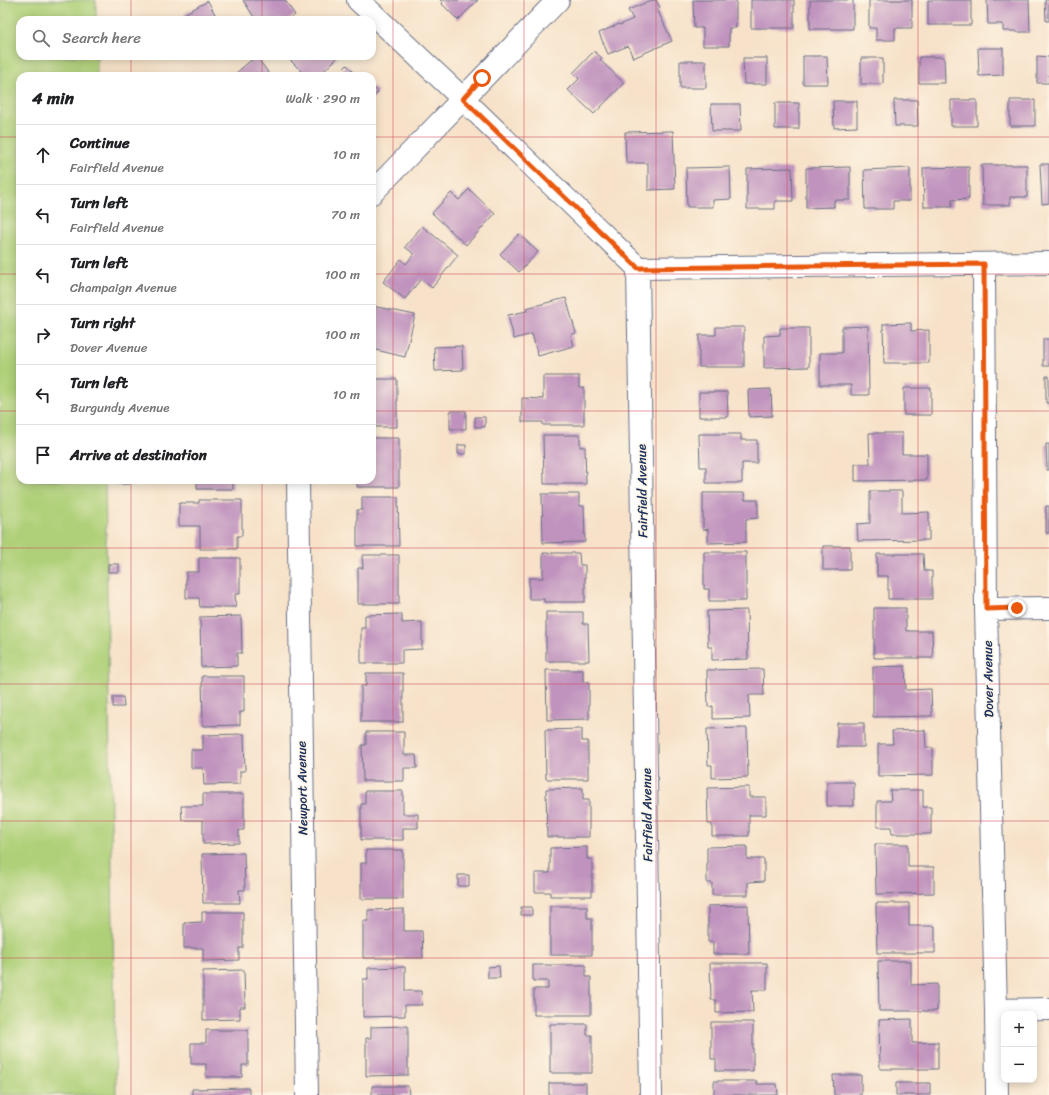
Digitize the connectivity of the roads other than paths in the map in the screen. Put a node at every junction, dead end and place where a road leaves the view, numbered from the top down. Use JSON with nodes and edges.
{"nodes":[{"id":1,"x":358,"y":0,"type":"edge"},
{"id":2,"x":558,"y":0,"type":"edge"},
{"id":3,"x":375,"y":16,"type":"edge"},
{"id":4,"x":376,"y":17,"type":"edge"},
{"id":5,"x":463,"y":99,"type":"junction"},
{"id":6,"x":376,"y":189,"type":"edge"},
{"id":7,"x":1049,"y":263,"type":"edge"},
{"id":8,"x":984,"y":264,"type":"junction"},
{"id":9,"x":638,"y":268,"type":"junction"},
{"id":10,"x":298,"y":484,"type":"edge"},
{"id":11,"x":1049,"y":608,"type":"edge"},
{"id":12,"x":986,"y":609,"type":"junction"},
{"id":13,"x":1049,"y":1009,"type":"edge"},
{"id":14,"x":996,"y":1010,"type":"junction"},
{"id":15,"x":307,"y":1095,"type":"edge"},
{"id":16,"x":651,"y":1095,"type":"edge"},
{"id":17,"x":997,"y":1095,"type":"edge"}],
"edges":[{"from":1,"to":3,"type":"street"},
{"from":2,"to":5,"type":"street"},
{"from":4,"to":5,"type":"street"},
{"from":5,"to":6,"type":"street"},
{"from":5,"to":9,"type":"street"},
{"from":7,"to":8,"type":"street"},
{"from":8,"to":9,"type":"street"},
{"from":8,"to":12,"type":"street","name":"Dover Avenue"},
{"from":9,"to":16,"type":"street","name":"Fairfield Avenue"},
{"from":10,"to":15,"type":"street","name":"Newport Avenue"},
{"from":11,"to":12,"type":"street"},
{"from":12,"to":14,"type":"street","name":"Dover Avenue"},
{"from":13,"to":14,"type":"street"},
{"from":14,"to":17,"type":"street","name":"Dover Avenue"}]}
